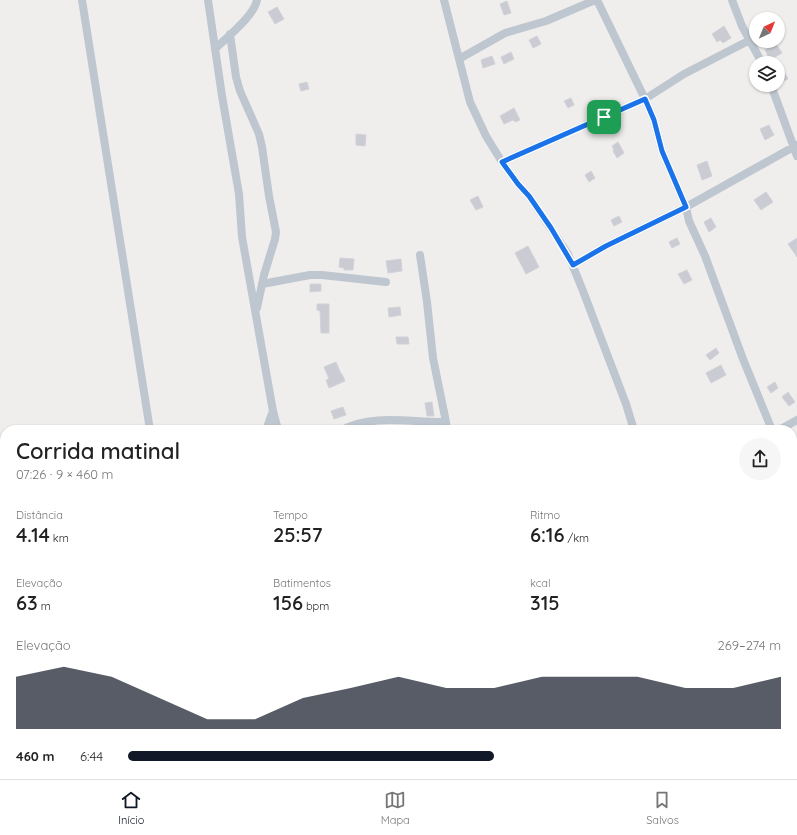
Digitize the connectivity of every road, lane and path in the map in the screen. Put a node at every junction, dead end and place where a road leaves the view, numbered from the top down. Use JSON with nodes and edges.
{"nodes":[{"id":1,"x":82,"y":0,"type":"edge"},
{"id":2,"x":208,"y":0,"type":"edge"},
{"id":3,"x":257,"y":0,"type":"edge"},
{"id":4,"x":444,"y":0,"type":"edge"},
{"id":5,"x":596,"y":0,"type":"edge"},
{"id":6,"x":732,"y":0,"type":"edge"},
{"id":7,"x":230,"y":34,"type":"junction"},
{"id":8,"x":749,"y":38,"type":"edge"},
{"id":9,"x":749,"y":41,"type":"edge"},
{"id":10,"x":215,"y":49,"type":"junction"},
{"id":11,"x":459,"y":59,"type":"junction"},
{"id":12,"x":774,"y":92,"type":"edge"},
{"id":13,"x":645,"y":99,"type":"junction"},
{"id":14,"x":795,"y":146,"type":"edge"},
{"id":15,"x":797,"y":156,"type":"edge"},
{"id":16,"x":502,"y":162,"type":"junction"},
{"id":17,"x":686,"y":207,"type":"junction"},
{"id":18,"x":420,"y":255,"type":"dead end"},
{"id":19,"x":573,"y":265,"type":"junction"},
{"id":20,"x":386,"y":282,"type":"dead end"},
{"id":21,"x":262,"y":284,"type":"junction"},
{"id":22,"x":256,"y":313,"type":"junction"},
{"id":23,"x":273,"y":411,"type":"junction"},
{"id":24,"x":797,"y":420,"type":"edge"},
{"id":25,"x":149,"y":425,"type":"edge"},
{"id":26,"x":268,"y":425,"type":"edge"},
{"id":27,"x":276,"y":425,"type":"edge"},
{"id":28,"x":350,"y":425,"type":"edge"},
{"id":29,"x":434,"y":425,"type":"edge"},
{"id":30,"x":447,"y":425,"type":"edge"},
{"id":31,"x":632,"y":425,"type":"edge"},
{"id":32,"x":770,"y":425,"type":"edge"},
{"id":33,"x":788,"y":425,"type":"edge"}],
"edges":[{"from":1,"to":25,"type":"street"},
{"from":2,"to":10,"type":"street"},
{"from":3,"to":7,"type":"street"},
{"from":4,"to":11,"type":"street"},
{"from":5,"to":11,"type":"street"},
{"from":5,"to":13,"type":"street"},
{"from":6,"to":8,"type":"street"},
{"from":7,"to":10,"type":"street"},
{"from":7,"to":21,"type":"street"},
{"from":9,"to":13,"type":"street"},
{"from":10,"to":22,"type":"street"},
{"from":11,"to":16,"type":"street"},
{"from":12,"to":14,"type":"street"},
{"from":13,"to":16,"type":"street"},
{"from":13,"to":17,"type":"street"},
{"from":14,"to":15,"type":"street"},
{"from":14,"to":17,"type":"street"},
{"from":16,"to":19,"type":"street"},
{"from":17,"to":19,"type":"street"},
{"from":17,"to":32,"type":"street"},
{"from":18,"to":30,"type":"street"},
{"from":19,"to":31,"type":"street"},
{"from":20,"to":21,"type":"street"},
{"from":21,"to":22,"type":"street"},
{"from":22,"to":23,"type":"street"},
{"from":23,"to":26,"type":"street"},
{"from":23,"to":27,"type":"street"},
{"from":24,"to":33,"type":"street"},
{"from":28,"to":29,"type":"street"}]}
